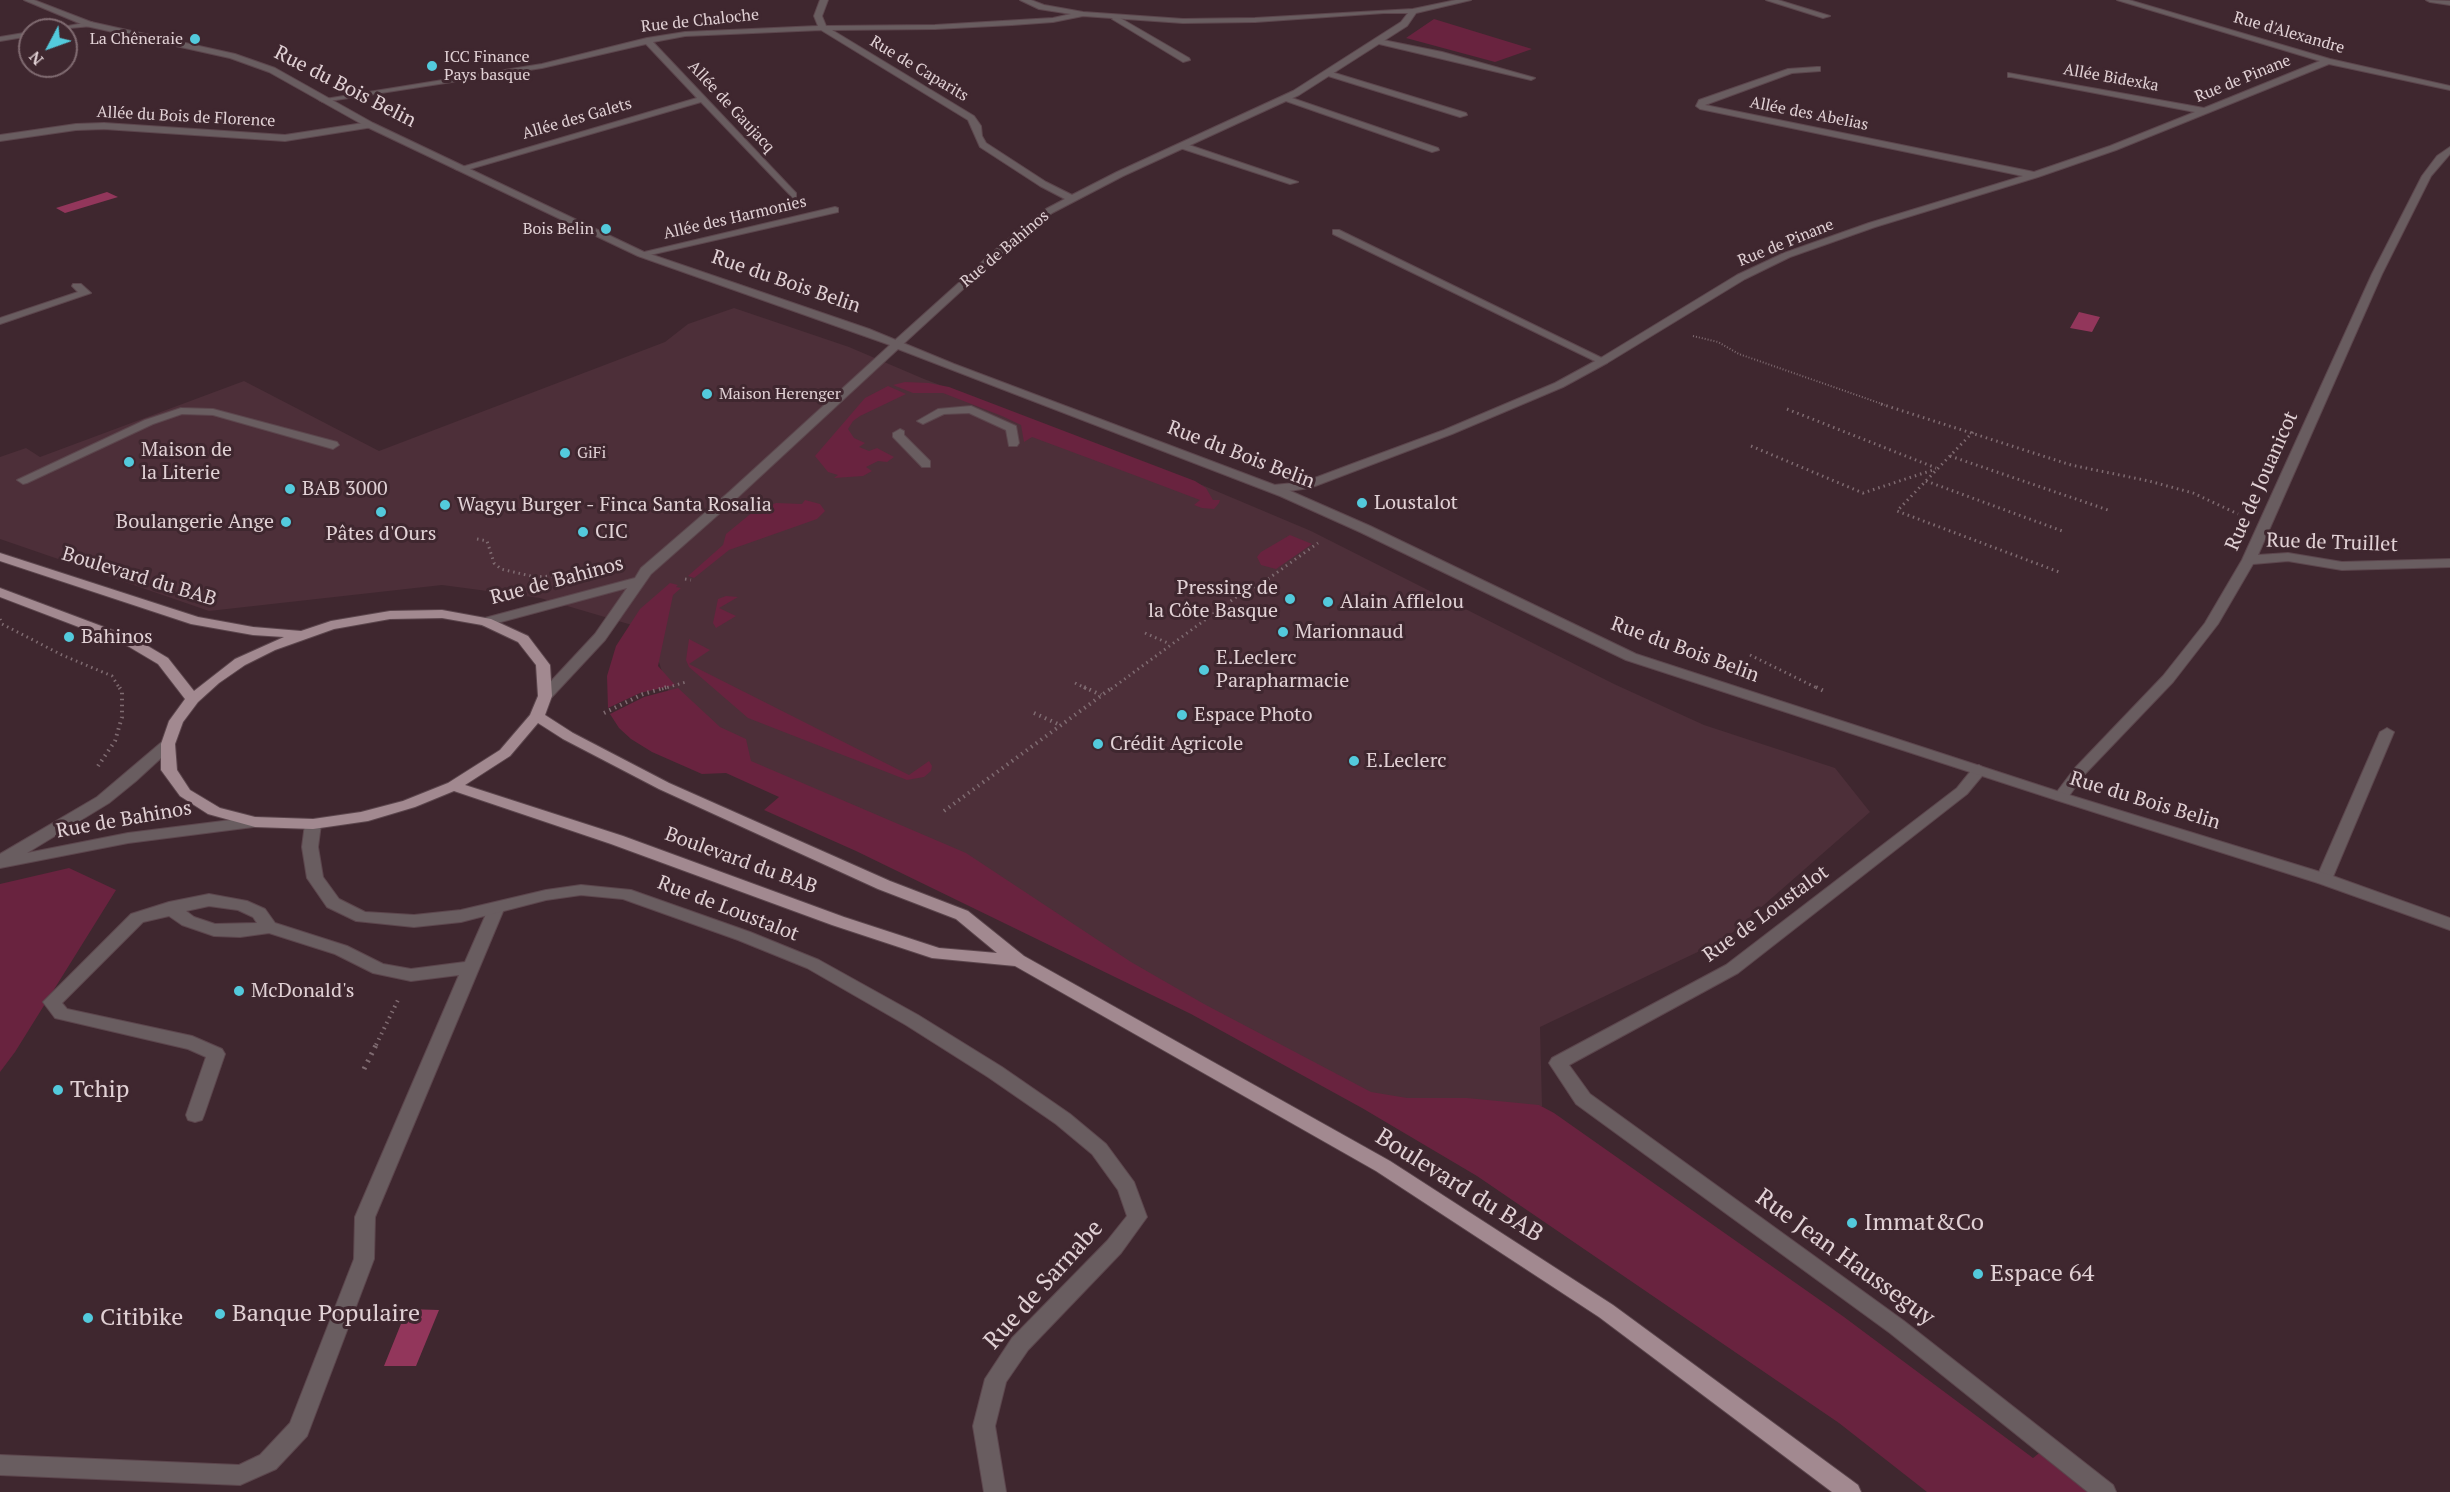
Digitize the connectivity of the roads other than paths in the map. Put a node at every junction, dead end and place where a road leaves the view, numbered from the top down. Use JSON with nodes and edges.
{"nodes":[{"id":1,"x":28,"y":0,"type":"edge"},
{"id":2,"x":824,"y":0,"type":"edge"},
{"id":3,"x":1024,"y":0,"type":"edge"},
{"id":4,"x":1467,"y":0,"type":"edge"},
{"id":5,"x":1770,"y":0,"type":"edge"},
{"id":6,"x":2121,"y":0,"type":"edge"},
{"id":7,"x":2430,"y":0,"type":"edge"},
{"id":8,"x":2450,"y":3,"type":"edge"},
{"id":9,"x":1413,"y":11,"type":"junction"},
{"id":10,"x":1083,"y":14,"type":"junction"},
{"id":11,"x":1826,"y":16,"type":"dead end"},
{"id":12,"x":1115,"y":17,"type":"junction"},
{"id":13,"x":88,"y":24,"type":"junction"},
{"id":14,"x":78,"y":26,"type":"edge"},
{"id":15,"x":823,"y":28,"type":"junction"},
{"id":16,"x":18,"y":36,"type":"edge"},
{"id":17,"x":0,"y":39,"type":"edge"},
{"id":18,"x":647,"y":40,"type":"junction"},
{"id":19,"x":1378,"y":41,"type":"junction"},
{"id":20,"x":1186,"y":60,"type":"dead end"},
{"id":21,"x":2328,"y":61,"type":"junction"},
{"id":22,"x":1816,"y":69,"type":"dead end"},
{"id":23,"x":1328,"y":73,"type":"junction"},
{"id":24,"x":2011,"y":75,"type":"dead end"},
{"id":25,"x":1531,"y":78,"type":"dead end"},
{"id":26,"x":2450,"y":87,"type":"edge"},
{"id":27,"x":1286,"y":98,"type":"junction"},
{"id":28,"x":703,"y":99,"type":"junction"},
{"id":29,"x":323,"y":100,"type":"junction"},
{"id":30,"x":2205,"y":111,"type":"junction"},
{"id":31,"x":1463,"y":115,"type":"dead end"},
{"id":32,"x":370,"y":125,"type":"junction"},
{"id":33,"x":0,"y":138,"type":"edge"},
{"id":34,"x":1183,"y":146,"type":"junction"},
{"id":35,"x":1435,"y":150,"type":"dead end"},
{"id":36,"x":2450,"y":150,"type":"edge"},
{"id":37,"x":460,"y":169,"type":"junction"},
{"id":38,"x":2036,"y":175,"type":"junction"},
{"id":39,"x":1293,"y":182,"type":"dead end"},
{"id":40,"x":793,"y":195,"type":"dead end"},
{"id":41,"x":1072,"y":199,"type":"junction"},
{"id":42,"x":835,"y":210,"type":"dead end"},
{"id":43,"x":1336,"y":232,"type":"dead end"},
{"id":44,"x":641,"y":254,"type":"junction"},
{"id":45,"x":77,"y":286,"type":"dead end"},
{"id":46,"x":0,"y":321,"type":"edge"},
{"id":47,"x":897,"y":344,"type":"junction"},
{"id":48,"x":1603,"y":361,"type":"junction"},
{"id":49,"x":923,"y":421,"type":"dead end"},
{"id":50,"x":900,"y":433,"type":"dead end"},
{"id":51,"x":1013,"y":443,"type":"dead end"},
{"id":52,"x":333,"y":445,"type":"dead end"},
{"id":53,"x":926,"y":464,"type":"dead end"},
{"id":54,"x":23,"y":480,"type":"dead end"},
{"id":55,"x":1274,"y":489,"type":"junction"},
{"id":56,"x":0,"y":557,"type":"edge"},
{"id":57,"x":2249,"y":560,"type":"junction"},
{"id":58,"x":2450,"y":563,"type":"edge"},
{"id":59,"x":638,"y":581,"type":"junction"},
{"id":60,"x":0,"y":592,"type":"edge"},
{"id":61,"x":486,"y":622,"type":"junction"},
{"id":62,"x":302,"y":634,"type":"junction"},
{"id":63,"x":545,"y":696,"type":"junction"},
{"id":64,"x":193,"y":699,"type":"junction"},
{"id":65,"x":537,"y":716,"type":"junction"},
{"id":66,"x":2387,"y":732,"type":"dead end"},
{"id":67,"x":168,"y":744,"type":"junction"},
{"id":68,"x":1979,"y":770,"type":"junction"},
{"id":69,"x":453,"y":786,"type":"junction"},
{"id":70,"x":2061,"y":797,"type":"junction"},
{"id":71,"x":255,"y":822,"type":"junction"},
{"id":72,"x":313,"y":824,"type":"junction"},
{"id":73,"x":0,"y":862,"type":"edge"},
{"id":74,"x":2324,"y":879,"type":"junction"},
{"id":75,"x":169,"y":908,"type":"junction"},
{"id":76,"x":496,"y":909,"type":"junction"},
{"id":77,"x":2450,"y":924,"type":"edge"},
{"id":78,"x":269,"y":927,"type":"junction"},
{"id":79,"x":1017,"y":960,"type":"junction"},
{"id":80,"x":471,"y":967,"type":"junction"},
{"id":81,"x":1558,"y":1063,"type":"joint"},
{"id":82,"x":195,"y":1115,"type":"dead end"},
{"id":83,"x":1127,"y":1187,"type":"joint"},
{"id":84,"x":0,"y":1465,"type":"edge"},
{"id":85,"x":995,"y":1492,"type":"edge"},
{"id":86,"x":1850,"y":1492,"type":"edge"},
{"id":87,"x":2105,"y":1492,"type":"edge"}],
"edges":[{"from":1,"to":13,"type":"street","name":"Rue du Bois Belin"},
{"from":2,"to":15,"type":"street"},
{"from":3,"to":10,"type":"street"},
{"from":4,"to":9,"type":"street"},
{"from":5,"to":11,"type":"street"},
{"from":6,"to":21,"type":"street","name":"Rue d'Alexandre"},
{"from":7,"to":8,"type":"street"},
{"from":9,"to":12,"type":"street"},
{"from":9,"to":19,"type":"street","name":"Rue de Bahinos"},
{"from":10,"to":12,"type":"street"},
{"from":10,"to":15,"type":"street","name":"Rue de Chaloche"},
{"from":12,"to":20,"type":"street"},
{"from":13,"to":14,"type":"street"},
{"from":13,"to":29,"type":"street","name":"Rue du Bois Belin"},
{"from":15,"to":18,"type":"street","name":"Rue de Chaloche"},
{"from":15,"to":41,"type":"street","name":"Rue de Caparits"},
{"from":16,"to":17,"type":"street"},
{"from":18,"to":28,"type":"street","name":"Allée de Gaujacq"},
{"from":18,"to":29,"type":"street","name":"Rue de Chaloche"},
{"from":19,"to":23,"type":"street","name":"Rue de Bahinos"},
{"from":19,"to":25,"type":"street"},
{"from":21,"to":26,"type":"street","name":"Rue d'Alexandre"},
{"from":21,"to":30,"type":"street","name":"Rue de Pinane"},
{"from":22,"to":38,"type":"street","name":"Allée des Abelias"},
{"from":23,"to":27,"type":"street","name":"Rue de Bahinos"},
{"from":23,"to":31,"type":"street"},
{"from":24,"to":30,"type":"street","name":"Allée Bidexka"},
{"from":27,"to":34,"type":"street","name":"Rue de Bahinos"},
{"from":27,"to":35,"type":"street"},
{"from":28,"to":37,"type":"street","name":"Allée des Galets"},
{"from":28,"to":40,"type":"street","name":"Allée de Gaujacq"},
{"from":29,"to":32,"type":"street","name":"Rue du Bois Belin"},
{"from":30,"to":38,"type":"street","name":"Rue de Pinane"},
{"from":32,"to":33,"type":"street","name":"Allée du Bois de Florence"},
{"from":32,"to":37,"type":"street","name":"Rue du Bois Belin"},
{"from":34,"to":39,"type":"street"},
{"from":34,"to":41,"type":"street","name":"Rue de Bahinos"},
{"from":36,"to":57,"type":"street","name":"Rue de Jouanicot"},
{"from":37,"to":44,"type":"street","name":"Rue du Bois Belin"},
{"from":38,"to":48,"type":"street","name":"Rue de Pinane"},
{"from":41,"to":47,"type":"street","name":"Rue de Bahinos"},
{"from":42,"to":44,"type":"street","name":"Allée des Harmonies"},
{"from":43,"to":48,"type":"street"},
{"from":44,"to":47,"type":"street","name":"Rue du Bois Belin"},
{"from":45,"to":46,"type":"street"},
{"from":47,"to":55,"type":"street","name":"Rue du Bois Belin"},
{"from":47,"to":59,"type":"street","name":"Rue de Bahinos"},
{"from":48,"to":55,"type":"street","name":"Rue de Pinane"},
{"from":49,"to":51,"type":"street"},
{"from":50,"to":53,"type":"street"},
{"from":52,"to":54,"type":"street"},
{"from":55,"to":68,"type":"street","name":"Rue du Bois Belin"},
{"from":56,"to":62,"type":"main road","name":"Boulevard du BAB"},
{"from":57,"to":58,"type":"street","name":"Rue de Truillet"},
{"from":57,"to":70,"type":"street","name":"Rue de Jouanicot"},
{"from":59,"to":61,"type":"street","name":"Rue de Bahinos"},
{"from":59,"to":63,"type":"street","name":"Rue de Bahinos"},
{"from":60,"to":64,"type":"main road"},
{"from":61,"to":62,"type":"main road"},
{"from":61,"to":63,"type":"main road"},
{"from":62,"to":64,"type":"main road"},
{"from":63,"to":65,"type":"main road"},
{"from":64,"to":67,"type":"main road"},
{"from":65,"to":69,"type":"main road"},
{"from":65,"to":79,"type":"main road","name":"Boulevard du BAB"},
{"from":66,"to":74,"type":"street"},
{"from":67,"to":71,"type":"main road"},
{"from":67,"to":73,"type":"street","name":"Rue de Bahinos"},
{"from":68,"to":70,"type":"street","name":"Rue du Bois Belin"},
{"from":68,"to":81,"type":"street","name":"Rue de Loustalot"},
{"from":69,"to":72,"type":"main road"},
{"from":69,"to":79,"type":"main road","name":"Boulevard du BAB"},
{"from":70,"to":74,"type":"street","name":"Rue du Bois Belin"},
{"from":71,"to":72,"type":"main road"},
{"from":71,"to":73,"type":"street","name":"Rue de Bahinos"},
{"from":72,"to":76,"type":"street","name":"Rue de Loustalot"},
{"from":74,"to":77,"type":"street","name":"Rue du Bois Belin"},
{"from":75,"to":78,"type":"street"},
{"from":75,"to":78,"type":"street"},
{"from":75,"to":82,"type":"street"},
{"from":76,"to":80,"type":"street"},
{"from":76,"to":83,"type":"street","name":"Rue de Loustalot"},
{"from":78,"to":80,"type":"street"},
{"from":79,"to":86,"type":"main road","name":"Boulevard du BAB"},
{"from":80,"to":84,"type":"street"},
{"from":81,"to":87,"type":"street","name":"Rue Jean Hausseguy"},
{"from":83,"to":85,"type":"street","name":"Rue de Sarnabe"}]}
